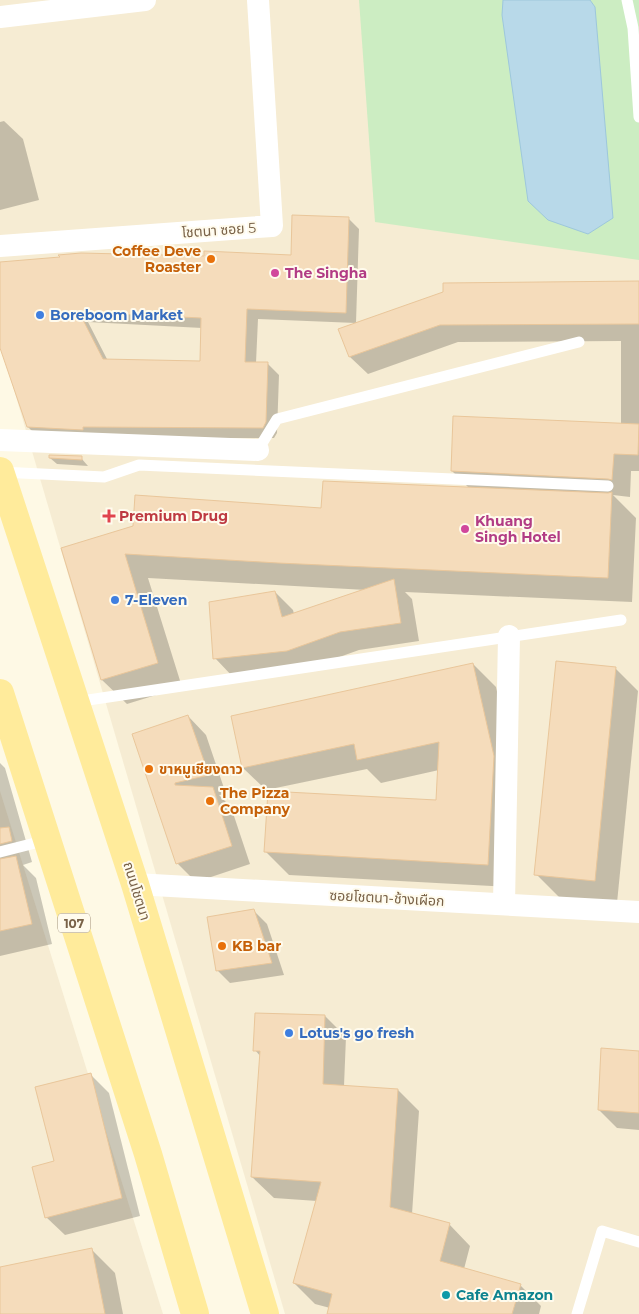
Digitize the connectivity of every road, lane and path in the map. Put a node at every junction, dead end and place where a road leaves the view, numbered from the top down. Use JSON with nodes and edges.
{"nodes":[{"id":1,"x":146,"y":0,"type":"edge"},
{"id":2,"x":258,"y":0,"type":"edge"},
{"id":3,"x":627,"y":0,"type":"edge"},
{"id":4,"x":0,"y":17,"type":"edge"},
{"id":5,"x":639,"y":117,"type":"edge"},
{"id":6,"x":0,"y":246,"type":"edge"},
{"id":7,"x":579,"y":342,"type":"dead end"},
{"id":8,"x":0,"y":440,"type":"edge"},
{"id":9,"x":258,"y":450,"type":"joint"},
{"id":10,"x":0,"y":472,"type":"edge"},
{"id":11,"x":608,"y":486,"type":"dead end"},
{"id":12,"x":621,"y":620,"type":"dead end"},
{"id":13,"x":509,"y":636,"type":"junction"},
{"id":14,"x":1,"y":698,"type":"edge"},
{"id":15,"x":75,"y":702,"type":"junction"},
{"id":16,"x":47,"y":840,"type":"junction"},
{"id":17,"x":0,"y":852,"type":"edge"},
{"id":18,"x":135,"y":884,"type":"junction"},
{"id":19,"x":504,"y":904,"type":"junction"},
{"id":20,"x":639,"y":912,"type":"edge"},
{"id":21,"x":639,"y":1242,"type":"edge"},
{"id":22,"x":195,"y":1314,"type":"edge"},
{"id":23,"x":266,"y":1314,"type":"edge"},
{"id":24,"x":577,"y":1314,"type":"edge"}],
"edges":[{"from":1,"to":4,"type":"street"},
{"from":2,"to":6,"type":"street","name":"โชตนา ซอย 5"},
{"from":3,"to":5,"type":"lane"},
{"from":7,"to":9,"type":"lane"},
{"from":8,"to":9,"type":"street"},
{"from":10,"to":11,"type":"lane"},
{"from":10,"to":15,"type":"main road","name":"ถนนโชตนา"},
{"from":12,"to":13,"type":"lane"},
{"from":13,"to":15,"type":"lane"},
{"from":13,"to":19,"type":"street"},
{"from":14,"to":16,"type":"main road","number":"107"},
{"from":15,"to":18,"type":"main road","name":"ถนนโชตนา"},
{"from":16,"to":17,"type":"lane"},
{"from":16,"to":22,"type":"main road","number":"107"},
{"from":18,"to":19,"type":"street","name":"ซอยโชตนา-ช้างเผือก"},
{"from":18,"to":23,"type":"main road","name":"ถนนโชตนา"},
{"from":19,"to":20,"type":"street","name":"ซอยโชตนา-ช้างเผือก"},
{"from":21,"to":24,"type":"lane"}]}
